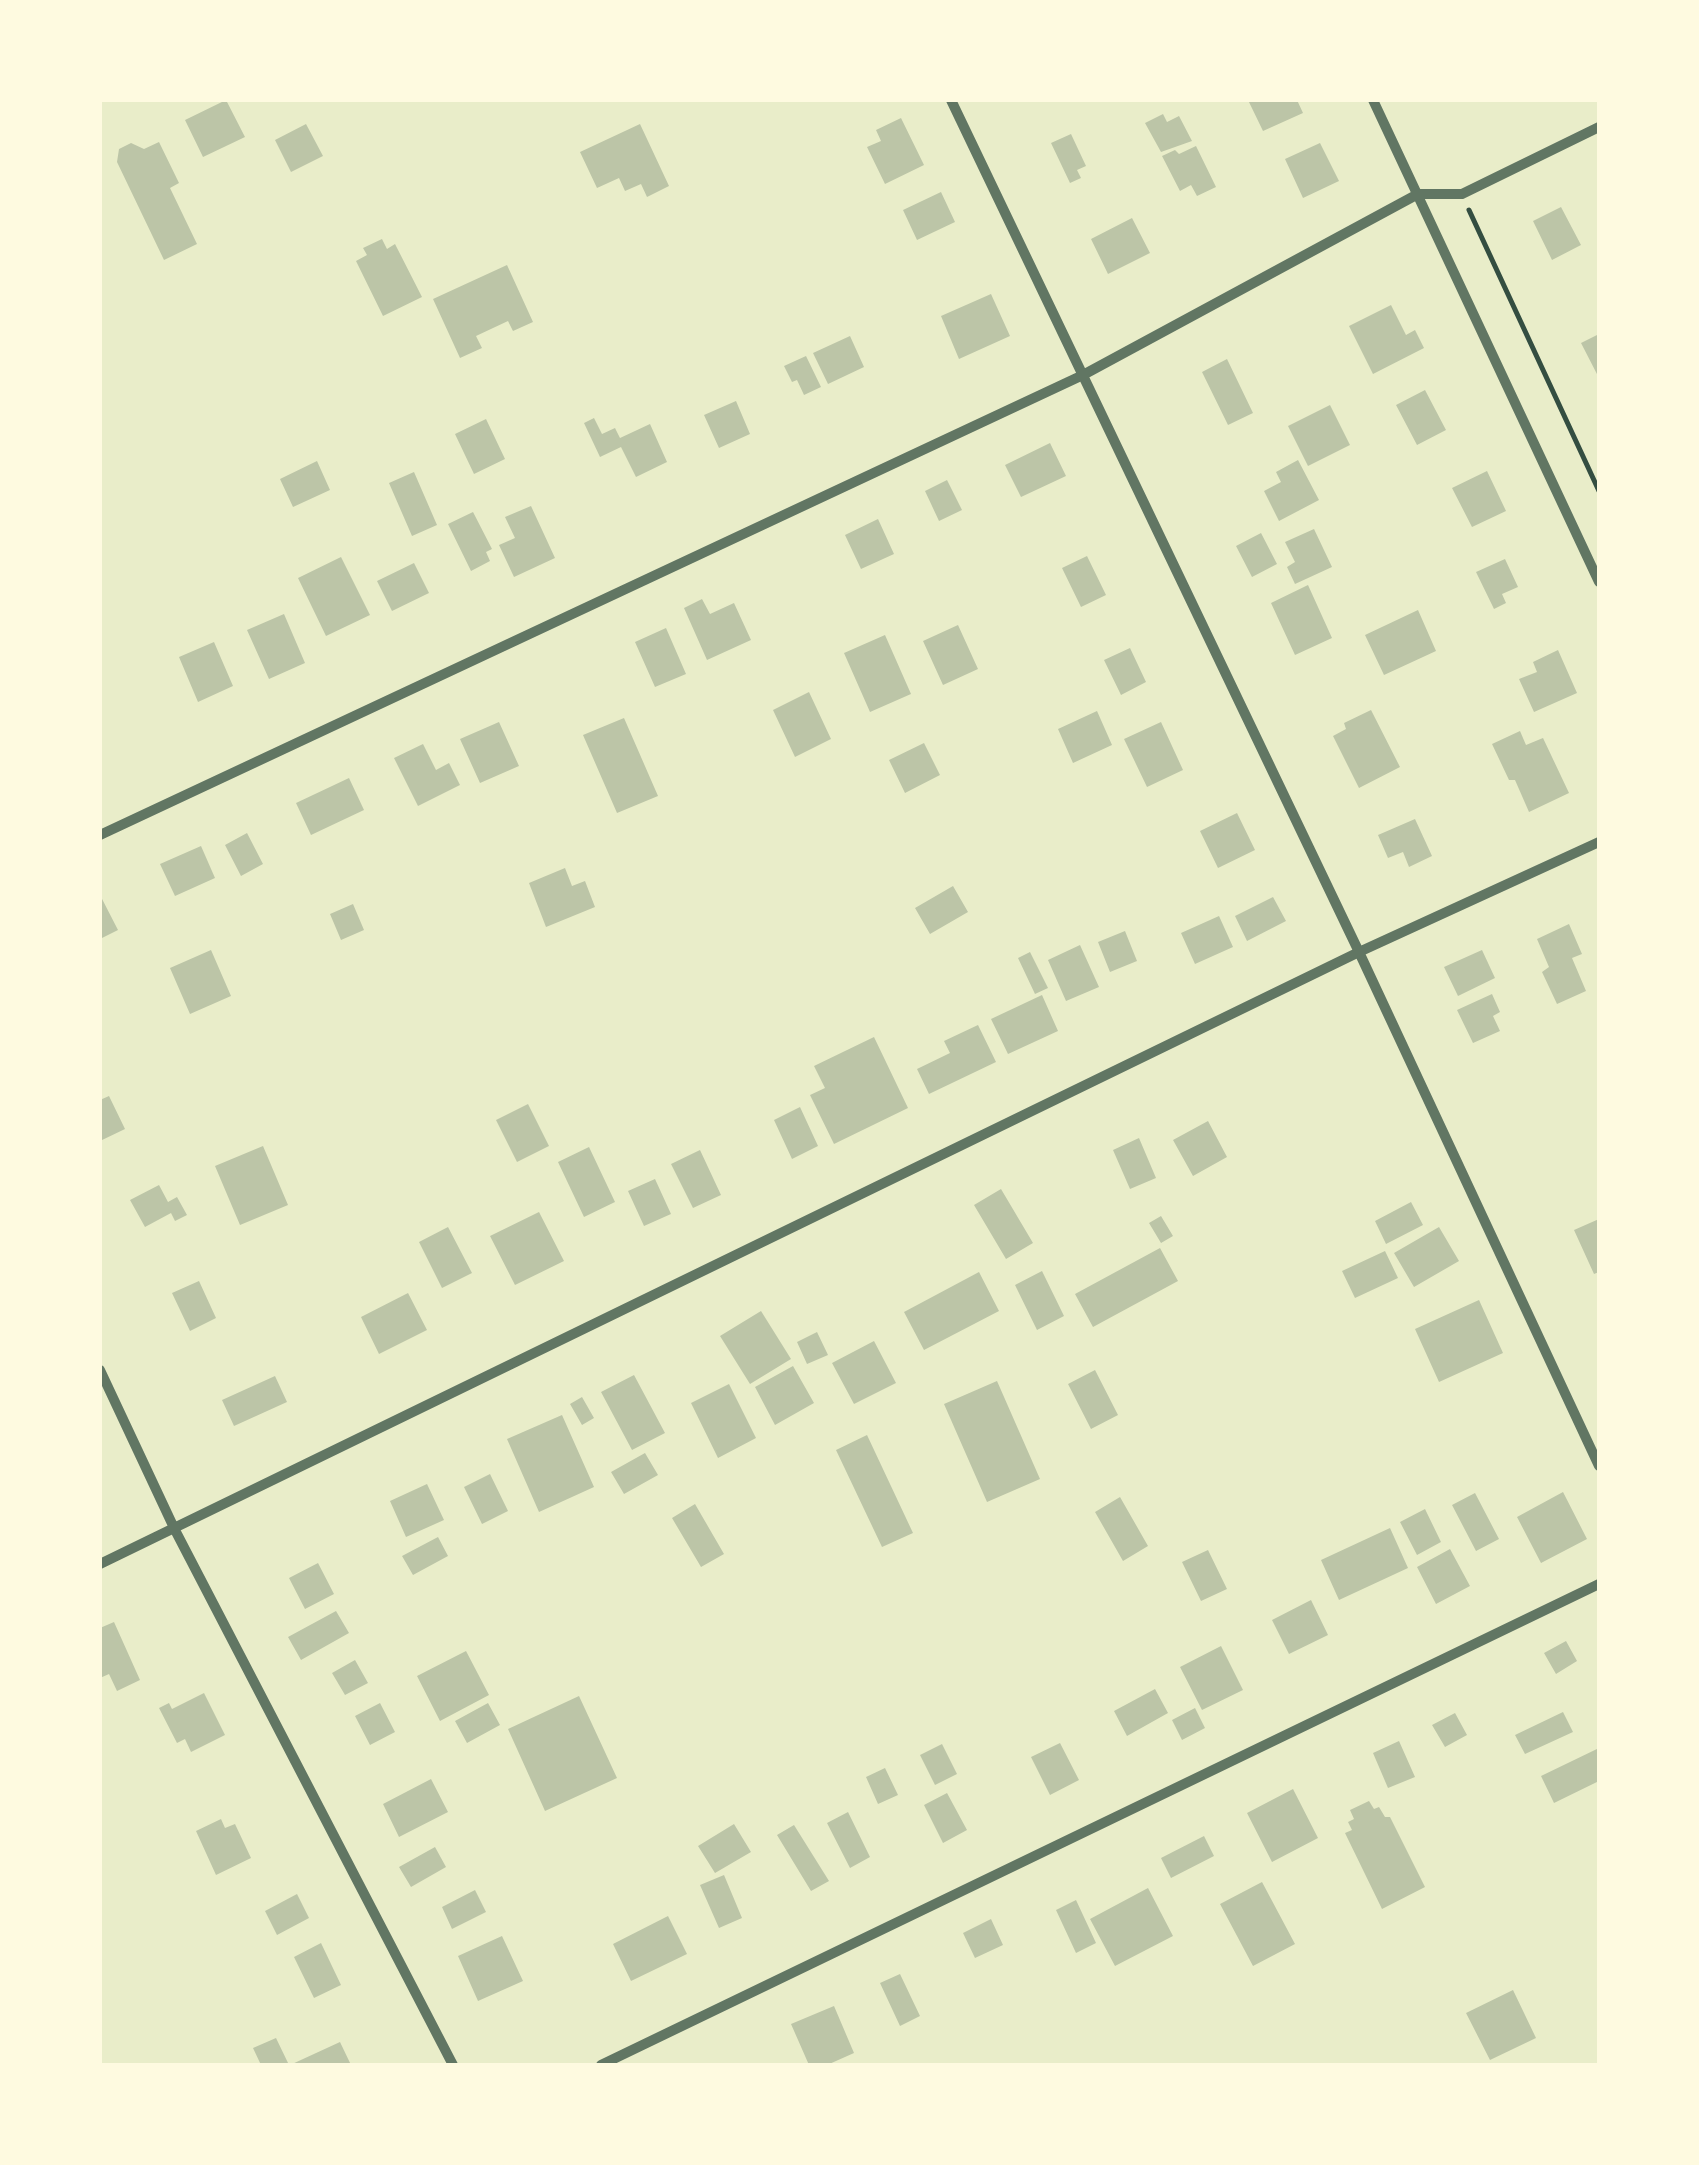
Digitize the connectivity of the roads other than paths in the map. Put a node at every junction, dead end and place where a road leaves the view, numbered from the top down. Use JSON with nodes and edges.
{"nodes":[{"id":1,"x":951,"y":100,"type":"edge"},
{"id":2,"x":1373,"y":100,"type":"edge"},
{"id":3,"x":1599,"y":127,"type":"edge"},
{"id":4,"x":1418,"y":194,"type":"junction"},
{"id":5,"x":1083,"y":375,"type":"junction"},
{"id":6,"x":1599,"y":582,"type":"edge"},
{"id":7,"x":100,"y":834,"type":"edge"},
{"id":8,"x":1599,"y":842,"type":"edge"},
{"id":9,"x":1358,"y":952,"type":"junction"},
{"id":10,"x":100,"y":1370,"type":"edge"},
{"id":11,"x":1599,"y":1466,"type":"edge"},
{"id":12,"x":175,"y":1530,"type":"junction"},
{"id":13,"x":100,"y":1564,"type":"edge"},
{"id":14,"x":1599,"y":1584,"type":"edge"},
{"id":15,"x":453,"y":2065,"type":"edge"},
{"id":16,"x":601,"y":2065,"type":"edge"}],
"edges":[{"from":1,"to":5,"type":"street"},
{"from":2,"to":4,"type":"street"},
{"from":3,"to":4,"type":"street"},
{"from":4,"to":5,"type":"street"},
{"from":4,"to":6,"type":"street"},
{"from":5,"to":7,"type":"street"},
{"from":5,"to":9,"type":"street"},
{"from":8,"to":9,"type":"street"},
{"from":9,"to":11,"type":"street"},
{"from":9,"to":12,"type":"street"},
{"from":10,"to":12,"type":"street"},
{"from":12,"to":13,"type":"street"},
{"from":12,"to":15,"type":"street"},
{"from":14,"to":16,"type":"street"}]}
